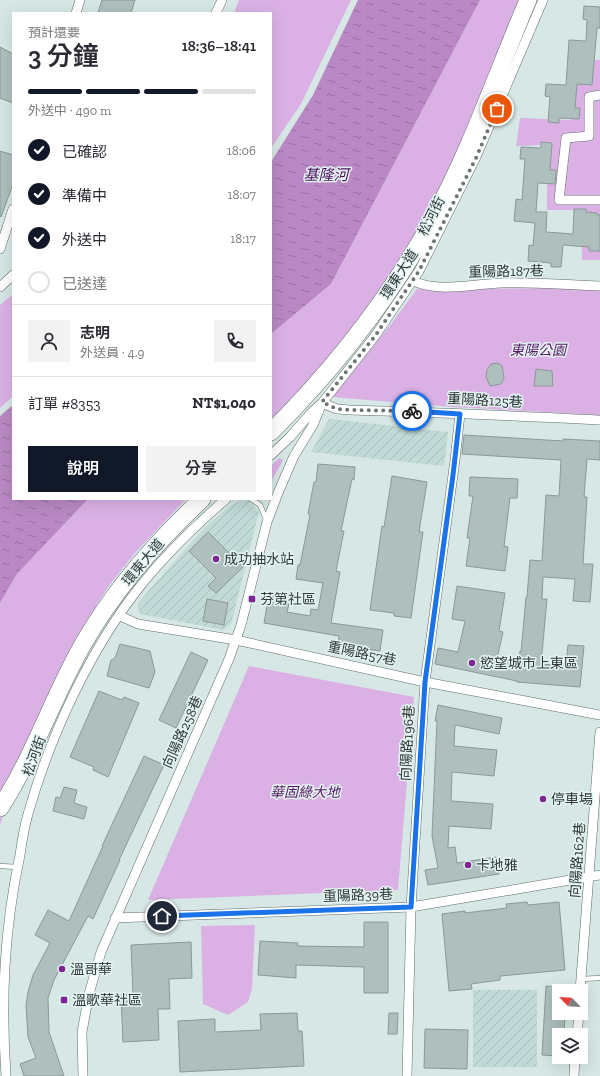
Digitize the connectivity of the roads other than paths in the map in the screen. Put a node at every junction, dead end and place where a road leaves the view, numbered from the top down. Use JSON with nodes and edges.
{"nodes":[{"id":1,"x":80,"y":0,"type":"edge"},
{"id":2,"x":222,"y":0,"type":"edge"},
{"id":3,"x":527,"y":0,"type":"edge"},
{"id":4,"x":543,"y":0,"type":"edge"},
{"id":5,"x":76,"y":12,"type":"edge"},
{"id":6,"x":216,"y":12,"type":"edge"},
{"id":7,"x":600,"y":95,"type":"edge"},
{"id":8,"x":600,"y":200,"type":"edge"},
{"id":9,"x":12,"y":212,"type":"edge"},
{"id":10,"x":0,"y":249,"type":"edge"},
{"id":11,"x":12,"y":276,"type":"edge"},
{"id":12,"x":412,"y":281,"type":"junction"},
{"id":13,"x":600,"y":286,"type":"edge"},
{"id":14,"x":0,"y":287,"type":"edge"},
{"id":15,"x":322,"y":402,"type":"junction"},
{"id":16,"x":460,"y":414,"type":"junction"},
{"id":17,"x":600,"y":420,"type":"edge"},
{"id":18,"x":272,"y":431,"type":"edge"},
{"id":19,"x":272,"y":455,"type":"edge"},
{"id":20,"x":201,"y":500,"type":"edge"},
{"id":21,"x":225,"y":500,"type":"edge"},
{"id":22,"x":252,"y":500,"type":"edge"},
{"id":23,"x":267,"y":522,"type":"junction"},
{"id":24,"x":120,"y":616,"type":"junction"},
{"id":25,"x":236,"y":640,"type":"junction"},
{"id":26,"x":425,"y":682,"type":"junction"},
{"id":27,"x":600,"y":715,"type":"edge"},
{"id":28,"x":600,"y":732,"type":"edge"},
{"id":29,"x":0,"y":808,"type":"edge"},
{"id":30,"x":0,"y":866,"type":"edge"},
{"id":31,"x":17,"y":868,"type":"junction"},
{"id":32,"x":600,"y":876,"type":"edge"},
{"id":33,"x":590,"y":877,"type":"junction"},
{"id":34,"x":411,"y":907,"type":"junction"},
{"id":35,"x":115,"y":918,"type":"junction"},
{"id":36,"x":600,"y":978,"type":"edge"},
{"id":37,"x":581,"y":979,"type":"junction"},
{"id":38,"x":581,"y":984,"type":"edge"},
{"id":39,"x":575,"y":1064,"type":"edge"},
{"id":40,"x":6,"y":1076,"type":"edge"},
{"id":41,"x":83,"y":1076,"type":"edge"},
{"id":42,"x":407,"y":1076,"type":"edge"},
{"id":43,"x":574,"y":1076,"type":"edge"}],
"edges":[{"from":1,"to":5,"type":"street"},
{"from":2,"to":6,"type":"street"},
{"from":3,"to":18,"type":"highway","name":"環東大道"},
{"from":4,"to":12,"type":"street","name":"松河街"},
{"from":7,"to":8,"type":"street"},
{"from":9,"to":10,"type":"street"},
{"from":11,"to":14,"type":"street"},
{"from":12,"to":13,"type":"street","name":"重陽路187巷"},
{"from":12,"to":15,"type":"street","name":"松河街"},
{"from":15,"to":16,"type":"street","name":"重陽路125巷"},
{"from":15,"to":19,"type":"street","name":"松河街"},
{"from":15,"to":23,"type":"street","name":"向陽路258巷"},
{"from":16,"to":17,"type":"street","name":"重陽路125巷"},
{"from":16,"to":26,"type":"street","name":"向陽路196巷"},
{"from":20,"to":29,"type":"highway","name":"環東大道"},
{"from":21,"to":24,"type":"street","name":"松河街"},
{"from":22,"to":23,"type":"lane"},
{"from":23,"to":25,"type":"street","name":"向陽路258巷"},
{"from":24,"to":25,"type":"street","name":"重陽路57巷"},
{"from":24,"to":31,"type":"street","name":"松河街"},
{"from":25,"to":26,"type":"street","name":"重陽路57巷"},
{"from":25,"to":35,"type":"street","name":"向陽路258巷"},
{"from":26,"to":27,"type":"street","name":"重陽路57巷"},
{"from":26,"to":34,"type":"street","name":"向陽路196巷"},
{"from":28,"to":33,"type":"street","name":"向陽路162巷"},
{"from":30,"to":31,"type":"lane"},
{"from":31,"to":40,"type":"street","name":"松河街"},
{"from":32,"to":33,"type":"street","name":"重陽路39巷"},
{"from":33,"to":34,"type":"street","name":"重陽路39巷"},
{"from":33,"to":37,"type":"street","name":"向陽路162巷"},
{"from":34,"to":35,"type":"street","name":"重陽路39巷"},
{"from":34,"to":42,"type":"street","name":"向陽路196巷"},
{"from":35,"to":41,"type":"street","name":"向陽路258巷"},
{"from":36,"to":37,"type":"lane"},
{"from":37,"to":38,"type":"street","name":"向陽路162巷"},
{"from":39,"to":43,"type":"street"}]}
